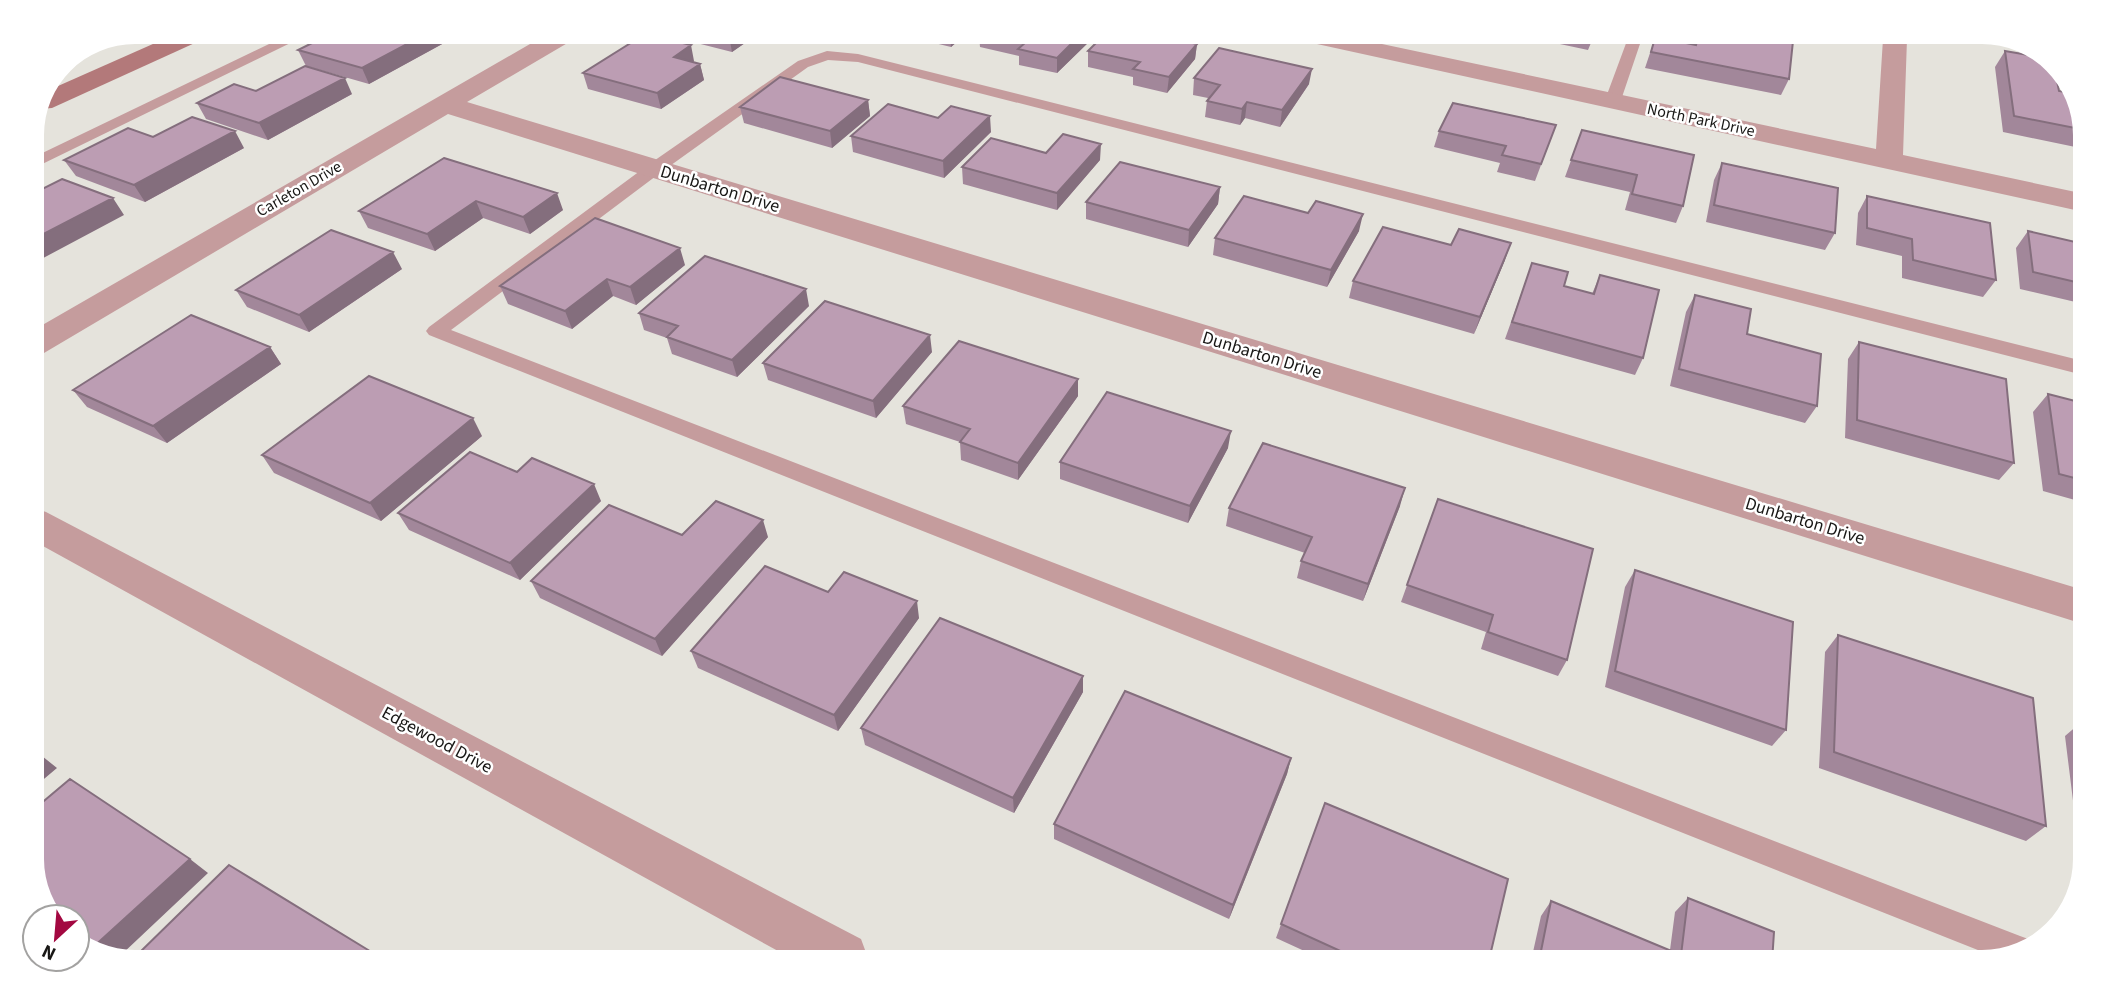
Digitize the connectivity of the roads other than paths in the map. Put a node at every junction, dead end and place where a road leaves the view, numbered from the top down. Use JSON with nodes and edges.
{"nodes":[{"id":1,"x":172,"y":44,"type":"edge"},
{"id":2,"x":281,"y":44,"type":"edge"},
{"id":3,"x":548,"y":44,"type":"edge"},
{"id":4,"x":1350,"y":44,"type":"edge"},
{"id":5,"x":1633,"y":44,"type":"edge"},
{"id":6,"x":1895,"y":44,"type":"edge"},
{"id":7,"x":52,"y":98,"type":"edge"},
{"id":8,"x":1613,"y":100,"type":"junction"},
{"id":9,"x":444,"y":104,"type":"junction"},
{"id":10,"x":44,"y":158,"type":"edge"},
{"id":11,"x":1889,"y":160,"type":"junction"},
{"id":12,"x":654,"y":169,"type":"junction"},
{"id":13,"x":2073,"y":200,"type":"edge"},
{"id":14,"x":44,"y":338,"type":"edge"},
{"id":15,"x":2073,"y":366,"type":"edge"},
{"id":16,"x":44,"y":528,"type":"edge"},
{"id":17,"x":2073,"y":604,"type":"edge"},
{"id":18,"x":2008,"y":946,"type":"edge"},
{"id":19,"x":827,"y":950,"type":"edge"}],
"edges":[{"from":1,"to":7,"type":"main road"},
{"from":2,"to":10,"type":"lane"},
{"from":3,"to":9,"type":"street","name":"Carleton Drive"},
{"from":4,"to":8,"type":"street","name":"North Park Drive"},
{"from":5,"to":8,"type":"lane"},
{"from":6,"to":11,"type":"street"},
{"from":8,"to":11,"type":"street","name":"North Park Drive"},
{"from":9,"to":12,"type":"street","name":"Dunbarton Drive"},
{"from":9,"to":14,"type":"street","name":"Carleton Drive"},
{"from":11,"to":13,"type":"street","name":"North Park Drive"},
{"from":12,"to":15,"type":"lane"},
{"from":12,"to":17,"type":"street","name":"Dunbarton Drive"},
{"from":12,"to":18,"type":"lane"},
{"from":16,"to":19,"type":"street","name":"Edgewood Drive"}]}
